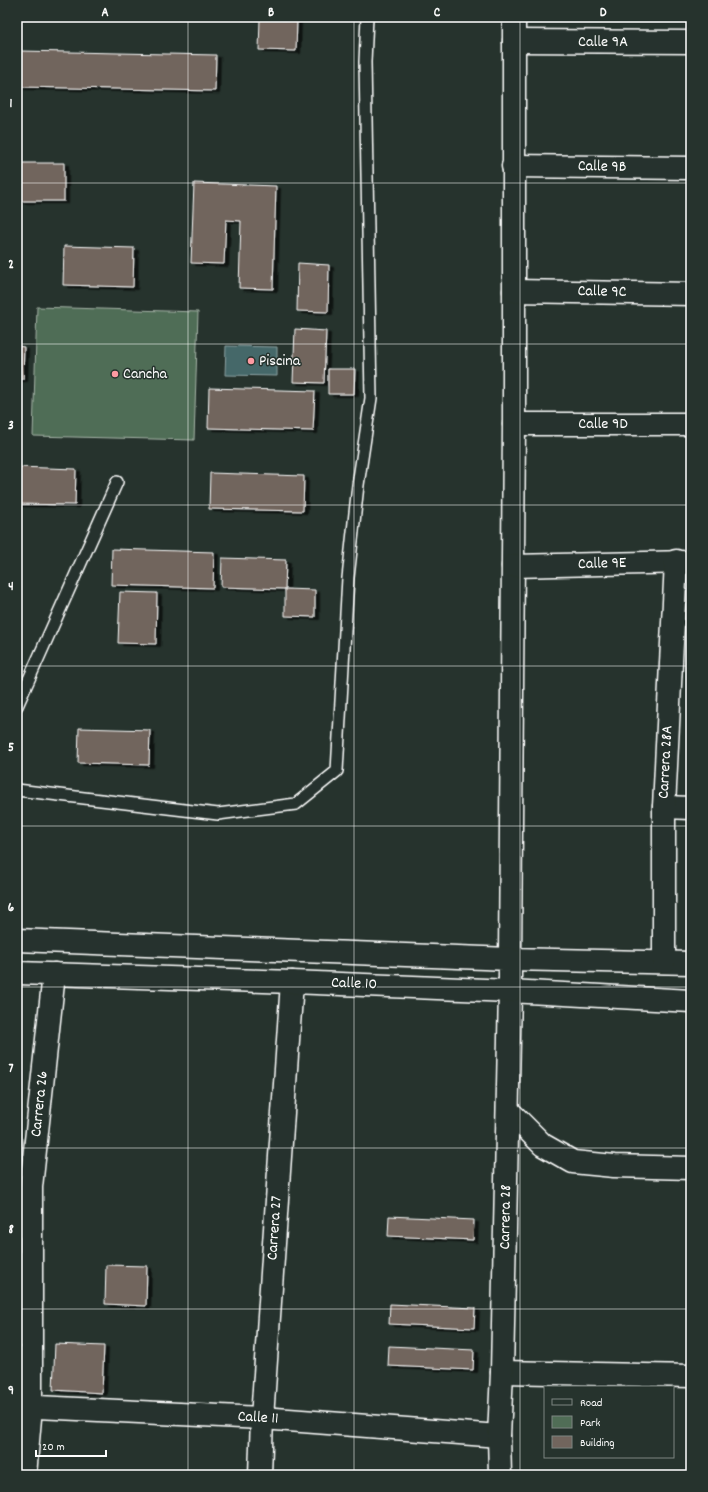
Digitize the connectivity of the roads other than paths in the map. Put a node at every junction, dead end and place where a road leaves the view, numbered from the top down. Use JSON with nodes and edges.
{"nodes":[{"id":1,"x":367,"y":17,"type":"edge"},
{"id":2,"x":514,"y":17,"type":"edge"},
{"id":3,"x":514,"y":41,"type":"junction"},
{"id":4,"x":691,"y":42,"type":"edge"},
{"id":5,"x":513,"y":166,"type":"junction"},
{"id":6,"x":691,"y":168,"type":"edge"},
{"id":7,"x":514,"y":291,"type":"junction"},
{"id":8,"x":691,"y":294,"type":"edge"},
{"id":9,"x":514,"y":424,"type":"junction"},
{"id":10,"x":691,"y":424,"type":"edge"},
{"id":11,"x":117,"y":482,"type":"dead end"},
{"id":12,"x":683,"y":562,"type":"edge"},
{"id":13,"x":512,"y":566,"type":"junction"},
{"id":14,"x":17,"y":706,"type":"edge"},
{"id":15,"x":17,"y":790,"type":"edge"},
{"id":16,"x":664,"y":807,"type":"junction"},
{"id":17,"x":691,"y":808,"type":"edge"},
{"id":18,"x":17,"y":940,"type":"edge"},
{"id":19,"x":510,"y":959,"type":"junction"},
{"id":20,"x":664,"y":962,"type":"junction"},
{"id":21,"x":691,"y":963,"type":"edge"},
{"id":22,"x":17,"y":973,"type":"edge"},
{"id":23,"x":54,"y":974,"type":"junction"},
{"id":24,"x":292,"y":982,"type":"junction"},
{"id":25,"x":510,"y":991,"type":"junction"},
{"id":26,"x":691,"y":1001,"type":"edge"},
{"id":27,"x":508,"y":1110,"type":"junction"},
{"id":28,"x":691,"y":1168,"type":"edge"},
{"id":29,"x":24,"y":1187,"type":"edge"},
{"id":30,"x":502,"y":1372,"type":"junction"},
{"id":31,"x":691,"y":1376,"type":"edge"},
{"id":32,"x":24,"y":1407,"type":"edge"},
{"id":33,"x":262,"y":1418,"type":"junction"},
{"id":34,"x":499,"y":1436,"type":"junction"},
{"id":35,"x":25,"y":1475,"type":"edge"},
{"id":36,"x":260,"y":1475,"type":"edge"},
{"id":37,"x":500,"y":1475,"type":"edge"}],
"edges":[{"from":1,"to":15,"type":"lane"},
{"from":2,"to":3,"type":"street","name":"Carrera 28"},
{"from":3,"to":4,"type":"street","name":"Calle 9A"},
{"from":3,"to":5,"type":"street","name":"Carrera 28"},
{"from":5,"to":6,"type":"street","name":"Calle 9B"},
{"from":5,"to":7,"type":"street","name":"Carrera 28"},
{"from":7,"to":8,"type":"street","name":"Calle 9C"},
{"from":7,"to":9,"type":"street","name":"Carrera 28"},
{"from":9,"to":10,"type":"street","name":"Calle 9D"},
{"from":9,"to":13,"type":"street","name":"Carrera 28"},
{"from":11,"to":14,"type":"lane"},
{"from":12,"to":13,"type":"street","name":"Calle 9E"},
{"from":12,"to":16,"type":"street","name":"Carrera 28A"},
{"from":13,"to":19,"type":"street","name":"Carrera 28"},
{"from":16,"to":17,"type":"street"},
{"from":16,"to":20,"type":"street","name":"Carrera 28A"},
{"from":18,"to":19,"type":"street","name":"Calle 10"},
{"from":19,"to":20,"type":"street","name":"Calle 10"},
{"from":19,"to":25,"type":"street","name":"Carrera 28"},
{"from":20,"to":21,"type":"street","name":"Calle 10"},
{"from":22,"to":23,"type":"street","name":"Calle 10"},
{"from":23,"to":24,"type":"street","name":"Calle 10"},
{"from":23,"to":29,"type":"street","name":"Carrera 26"},
{"from":24,"to":25,"type":"street","name":"Calle 10"},
{"from":24,"to":33,"type":"street","name":"Carrera 27"},
{"from":25,"to":26,"type":"street","name":"Calle 10"},
{"from":25,"to":27,"type":"street","name":"Carrera 28"},
{"from":27,"to":28,"type":"street"},
{"from":27,"to":30,"type":"street","name":"Carrera 28"},
{"from":29,"to":32,"type":"street","name":"Carrera 26"},
{"from":30,"to":31,"type":"street"},
{"from":30,"to":34,"type":"street","name":"Carrera 28"},
{"from":32,"to":33,"type":"street","name":"Calle 11"},
{"from":32,"to":35,"type":"street","name":"Carrera 26"},
{"from":33,"to":34,"type":"street","name":"Calle 11"},
{"from":33,"to":36,"type":"street","name":"Carrera 27"},
{"from":34,"to":37,"type":"street","name":"Carrera 28"}]}
